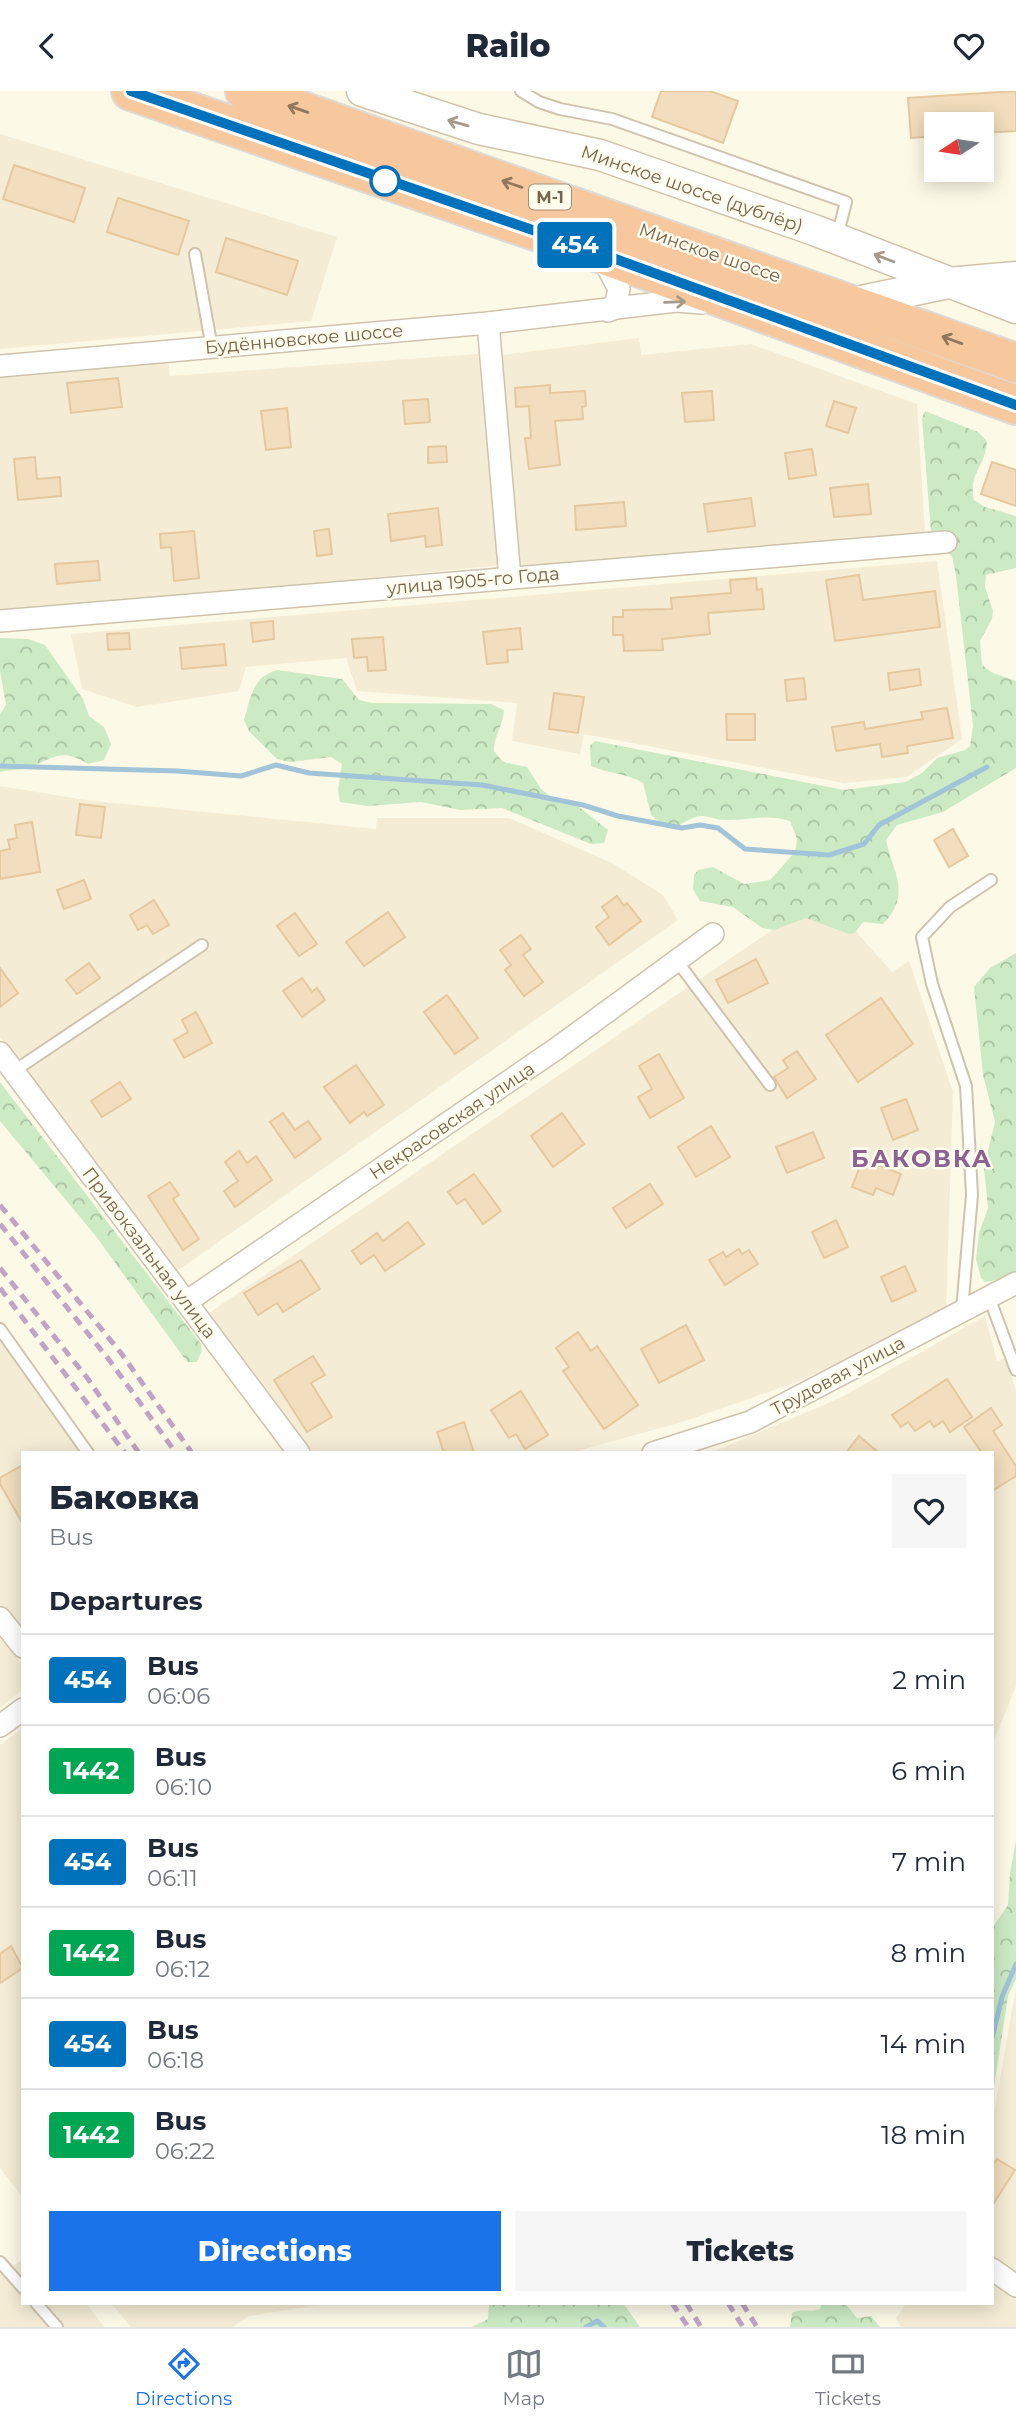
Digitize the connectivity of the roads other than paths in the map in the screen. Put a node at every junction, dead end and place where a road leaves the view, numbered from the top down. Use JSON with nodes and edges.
{"nodes":[{"id":1,"x":131,"y":91,"type":"edge"},
{"id":2,"x":245,"y":91,"type":"edge"},
{"id":3,"x":362,"y":91,"type":"edge"},
{"id":4,"x":521,"y":91,"type":"edge"},
{"id":5,"x":541,"y":97,"type":"edge"},
{"id":6,"x":836,"y":239,"type":"junction"},
{"id":7,"x":599,"y":253,"type":"junction"},
{"id":8,"x":195,"y":254,"type":"dead end"},
{"id":9,"x":1016,"y":277,"type":"edge"},
{"id":10,"x":948,"y":283,"type":"junction"},
{"id":11,"x":854,"y":304,"type":"junction"},
{"id":12,"x":748,"y":306,"type":"junction"},
{"id":13,"x":1016,"y":308,"type":"edge"},
{"id":14,"x":608,"y":311,"type":"junction"},
{"id":15,"x":488,"y":323,"type":"junction"},
{"id":16,"x":212,"y":348,"type":"junction"},
{"id":17,"x":1016,"y":363,"type":"edge"},
{"id":18,"x":0,"y":366,"type":"edge"},
{"id":19,"x":1016,"y":405,"type":"edge"},
{"id":20,"x":946,"y":541,"type":"dead end"},
{"id":21,"x":510,"y":578,"type":"junction"},
{"id":22,"x":0,"y":621,"type":"edge"},
{"id":23,"x":991,"y":880,"type":"dead end"},
{"id":24,"x":713,"y":934,"type":"dead end"},
{"id":25,"x":202,"y":946,"type":"dead end"},
{"id":26,"x":677,"y":961,"type":"junction"},
{"id":27,"x":0,"y":1053,"type":"edge"},
{"id":28,"x":14,"y":1072,"type":"junction"},
{"id":29,"x":770,"y":1085,"type":"dead end"},
{"id":30,"x":1016,"y":1283,"type":"edge"},
{"id":31,"x":989,"y":1297,"type":"junction"},
{"id":32,"x":186,"y":1302,"type":"junction"},
{"id":33,"x":962,"y":1310,"type":"junction"},
{"id":34,"x":0,"y":1329,"type":"edge"},
{"id":35,"x":1016,"y":1370,"type":"edge"},
{"id":36,"x":706,"y":1445,"type":"edge"},
{"id":37,"x":87,"y":1451,"type":"edge"},
{"id":38,"x":298,"y":1451,"type":"edge"},
{"id":39,"x":666,"y":1451,"type":"edge"},
{"id":40,"x":0,"y":1618,"type":"edge"},
{"id":41,"x":21,"y":1644,"type":"edge"},
{"id":42,"x":21,"y":1710,"type":"edge"},
{"id":43,"x":0,"y":1726,"type":"edge"},
{"id":44,"x":0,"y":2262,"type":"edge"},
{"id":45,"x":994,"y":2270,"type":"edge"},
{"id":46,"x":21,"y":2286,"type":"edge"},
{"id":47,"x":1016,"y":2286,"type":"edge"},
{"id":48,"x":38,"y":2305,"type":"edge"},
{"id":49,"x":57,"y":2327,"type":"edge"}],
"edges":[{"from":1,"to":7,"type":"highway","name":"Минское шоссе","number":"М-1"},
{"from":11,"to":2,"type":"highway","name":"Минское шоссе","number":"М-1","one_way":true},
{"from":6,"to":3,"type":"main road","name":"Минское шоссе (дублёр)","one_way":true},
{"from":4,"to":5,"type":"lane"},
{"from":5,"to":6,"type":"lane"},
{"from":10,"to":6,"type":"main road","name":"Минское шоссе (дублёр)","one_way":true},
{"from":7,"to":12,"type":"highway","name":"Минское шоссе","number":"М-1"},
{"from":7,"to":14,"type":"street"},
{"from":8,"to":16,"type":"lane"},
{"from":9,"to":10,"type":"main road"},
{"from":10,"to":11,"type":"main road"},
{"from":10,"to":13,"type":"main road","name":"Минское шоссе (дублёр)"},
{"from":11,"to":12,"type":"main road"},
{"from":17,"to":11,"type":"highway","name":"Минское шоссе","number":"М-1","one_way":true},
{"from":14,"to":12,"type":"street","name":"Будённовское шоссе","one_way":true},
{"from":12,"to":19,"type":"highway","name":"Минское шоссе","number":"М-1"},
{"from":14,"to":15,"type":"street","name":"Будённовское шоссе"},
{"from":15,"to":16,"type":"street","name":"Будённовское шоссе"},
{"from":15,"to":21,"type":"street"},
{"from":16,"to":18,"type":"street","name":"Будённовское шоссе"},
{"from":20,"to":21,"type":"street","name":"улица 1905-го Года"},
{"from":21,"to":22,"type":"street","name":"улица 1905-го Года"},
{"from":23,"to":33,"type":"lane"},
{"from":24,"to":26,"type":"street","name":"Некрасовская улица"},
{"from":25,"to":28,"type":"lane"},
{"from":26,"to":29,"type":"lane"},
{"from":26,"to":32,"type":"street","name":"Некрасовская улица"},
{"from":27,"to":28,"type":"street","name":"Привокзальная улица"},
{"from":28,"to":32,"type":"street","name":"Привокзальная улица"},
{"from":30,"to":31,"type":"street","name":"Трудовая улица"},
{"from":31,"to":33,"type":"street","name":"Трудовая улица"},
{"from":31,"to":35,"type":"lane"},
{"from":32,"to":38,"type":"street","name":"Привокзальная улица"},
{"from":33,"to":36,"type":"street","name":"Трудовая улица"},
{"from":34,"to":37,"type":"lane"},
{"from":36,"to":39,"type":"street","name":"Трудовая улица"},
{"from":40,"to":41,"type":"street"},
{"from":42,"to":43,"type":"street"},
{"from":44,"to":46,"type":"lane"},
{"from":45,"to":47,"type":"street"},
{"from":48,"to":49,"type":"lane"}]}
